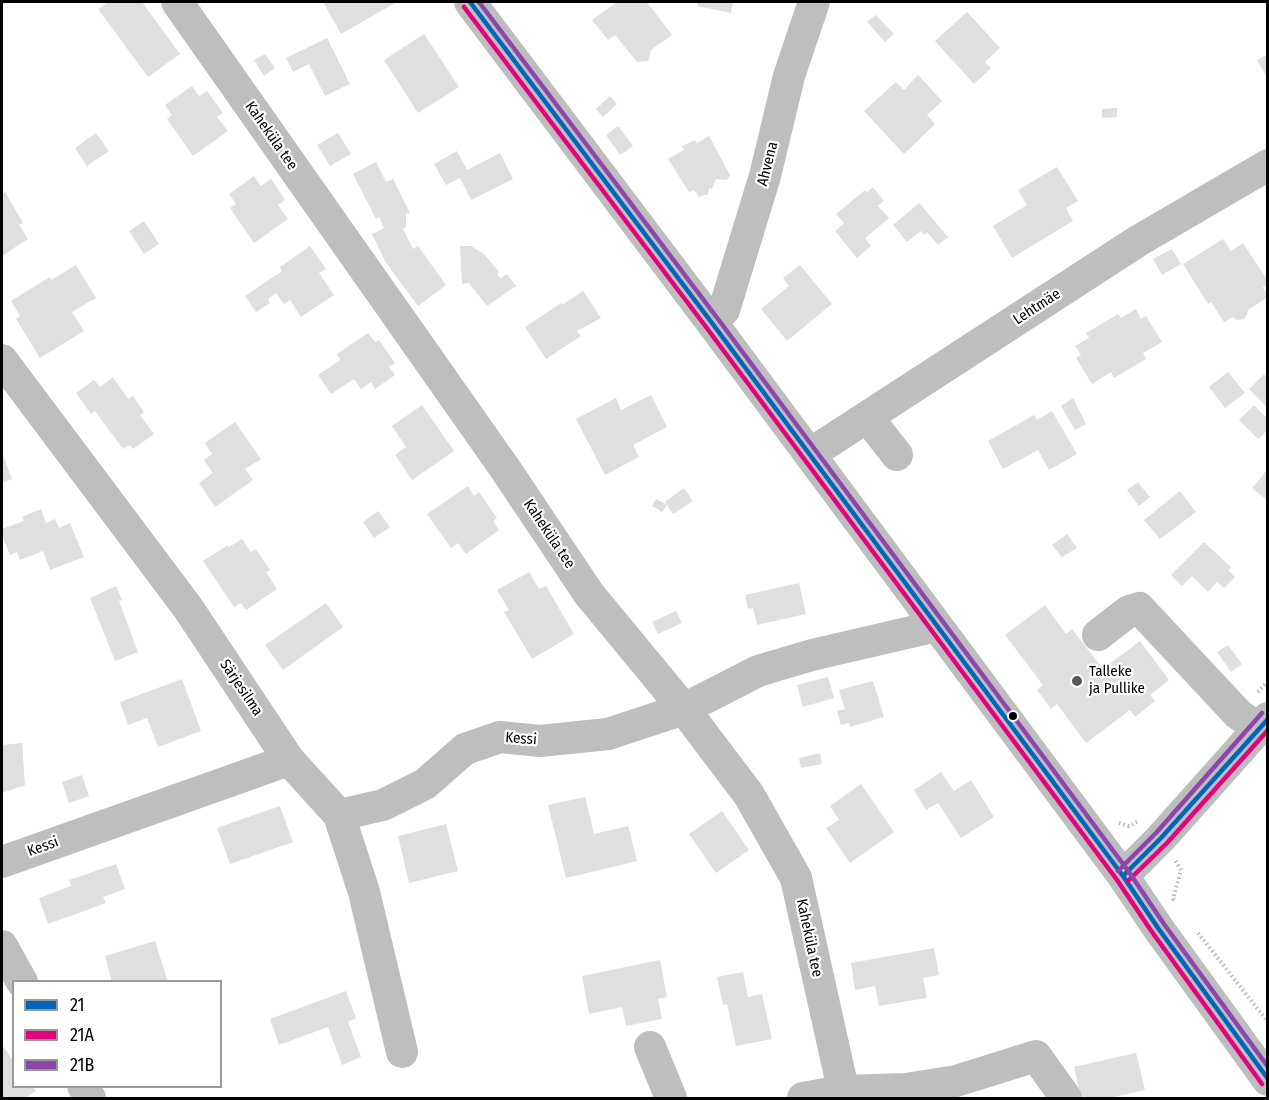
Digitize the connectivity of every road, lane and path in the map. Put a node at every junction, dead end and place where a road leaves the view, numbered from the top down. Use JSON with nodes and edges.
{"nodes":[{"id":1,"x":177,"y":2,"type":"edge"},
{"id":2,"x":470,"y":2,"type":"edge"},
{"id":3,"x":813,"y":2,"type":"edge"},
{"id":4,"x":1268,"y":165,"type":"edge"},
{"id":5,"x":712,"y":322,"type":"junction"},
{"id":6,"x":2,"y":360,"type":"edge"},
{"id":7,"x":867,"y":417,"type":"junction"},
{"id":8,"x":810,"y":454,"type":"junction"},
{"id":9,"x":897,"y":454,"type":"dead end"},
{"id":10,"x":937,"y":626,"type":"junction"},
{"id":11,"x":1098,"y":635,"type":"dead end"},
{"id":12,"x":684,"y":709,"type":"junction"},
{"id":13,"x":1263,"y":723,"type":"edge"},
{"id":14,"x":289,"y":760,"type":"junction"},
{"id":15,"x":339,"y":815,"type":"junction"},
{"id":16,"x":1161,"y":838,"type":"junction"},
{"id":17,"x":2,"y":862,"type":"edge"},
{"id":18,"x":1123,"y":876,"type":"junction"},
{"id":19,"x":1180,"y":908,"type":"dead end"},
{"id":20,"x":1194,"y":927,"type":"dead end"},
{"id":21,"x":2,"y":946,"type":"edge"},
{"id":22,"x":21,"y":980,"type":"edge"},
{"id":23,"x":1268,"y":1022,"type":"edge"},
{"id":24,"x":650,"y":1047,"type":"dead end"},
{"id":25,"x":402,"y":1052,"type":"dead end"},
{"id":26,"x":1268,"y":1080,"type":"edge"},
{"id":27,"x":843,"y":1095,"type":"edge"},
{"id":28,"x":671,"y":1098,"type":"edge"},
{"id":29,"x":803,"y":1098,"type":"edge"},
{"id":30,"x":1066,"y":1098,"type":"edge"}],
"edges":[{"from":1,"to":12,"type":"street","name":"Kaheküla tee"},
{"from":2,"to":5,"type":"street"},
{"from":3,"to":5,"type":"street","name":"Ahvena"},
{"from":4,"to":7,"type":"street","name":"Lehtmäe"},
{"from":5,"to":8,"type":"street"},
{"from":6,"to":14,"type":"street","name":"Särjesilma"},
{"from":7,"to":8,"type":"street","name":"Lehtmäe"},
{"from":7,"to":9,"type":"street"},
{"from":8,"to":10,"type":"street"},
{"from":10,"to":12,"type":"street","name":"Kessi"},
{"from":10,"to":18,"type":"street"},
{"from":11,"to":13,"type":"street"},
{"from":12,"to":15,"type":"street","name":"Kessi"},
{"from":12,"to":27,"type":"street","name":"Kaheküla tee"},
{"from":13,"to":16,"type":"street"},
{"from":14,"to":15,"type":"street","name":"Särjesilma"},
{"from":14,"to":17,"type":"street","name":"Kessi"},
{"from":15,"to":25,"type":"street","name":"Särjesilma"},
{"from":16,"to":18,"type":"street"},
{"from":16,"to":19,"type":"path"},
{"from":18,"to":26,"type":"street"},
{"from":20,"to":23,"type":"path"},
{"from":21,"to":22,"type":"street"},
{"from":24,"to":28,"type":"street"},
{"from":27,"to":29,"type":"street"},
{"from":27,"to":30,"type":"street"}]}
